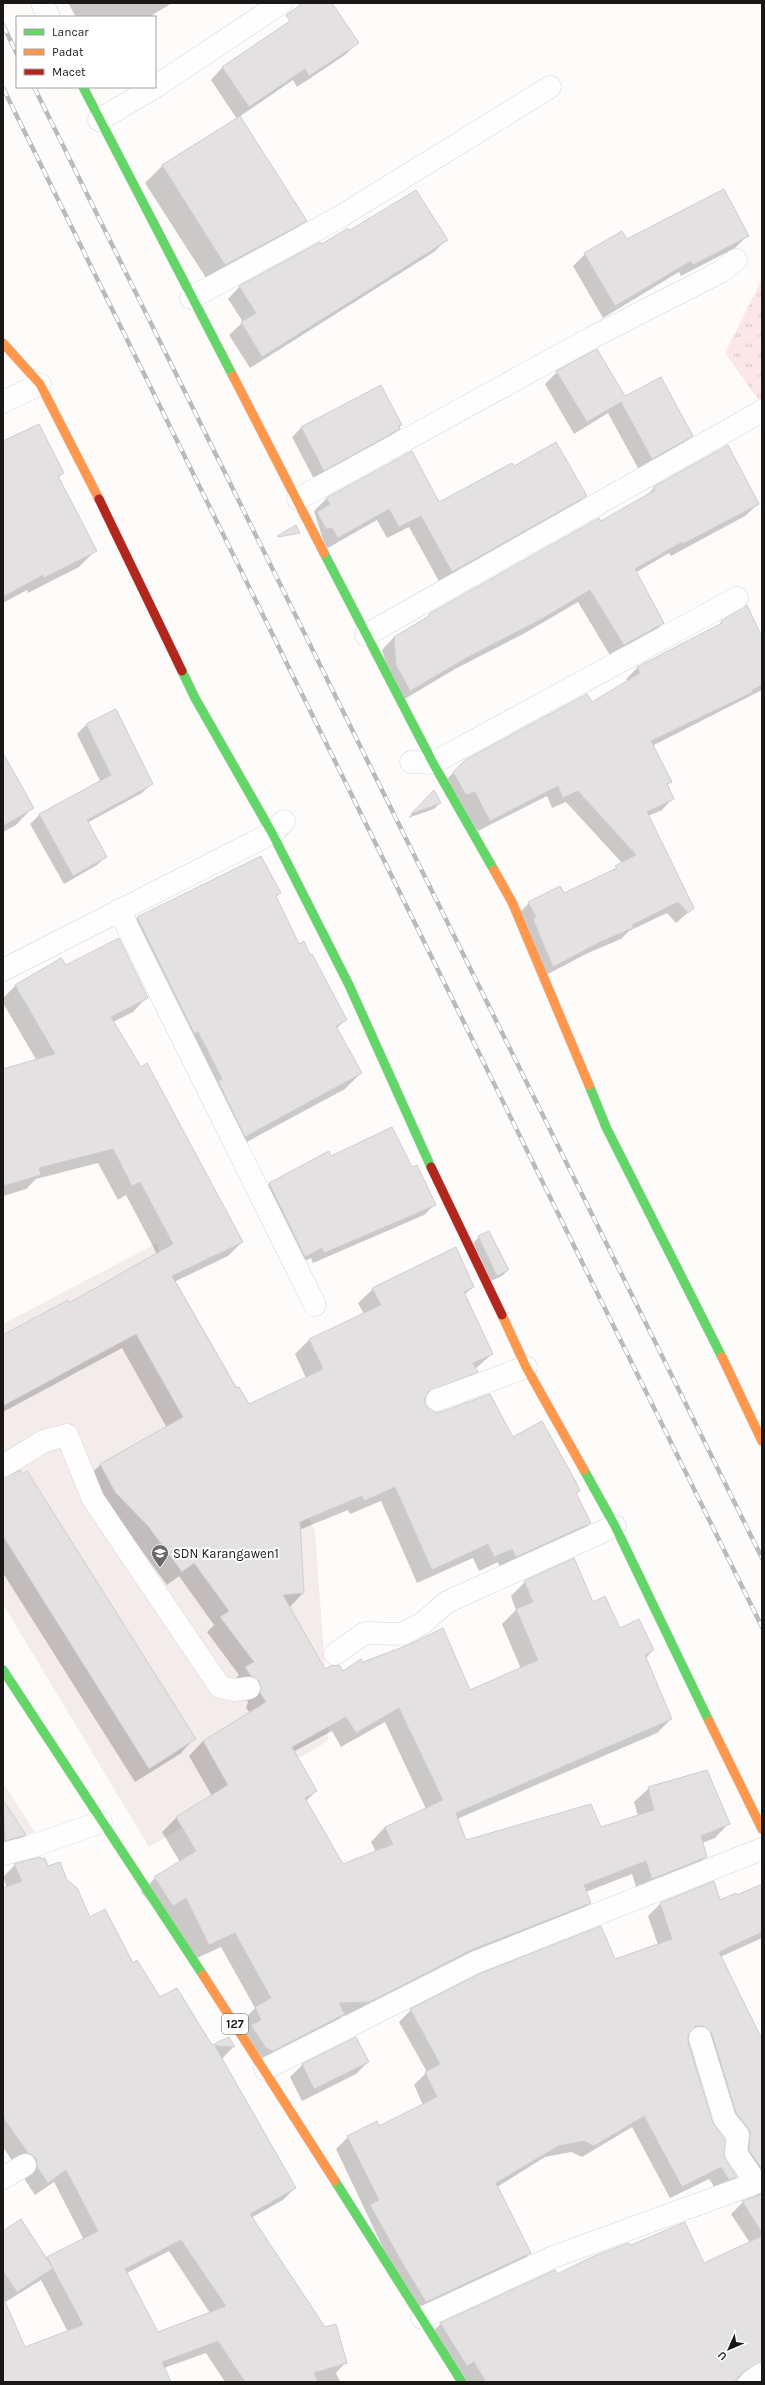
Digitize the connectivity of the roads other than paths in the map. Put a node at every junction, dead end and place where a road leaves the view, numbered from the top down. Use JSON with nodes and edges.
{"nodes":[{"id":1,"x":42,"y":3,"type":"edge"},
{"id":2,"x":282,"y":3,"type":"edge"},
{"id":3,"x":48,"y":16,"type":"edge"},
{"id":4,"x":156,"y":86,"type":"edge"},
{"id":5,"x":550,"y":87,"type":"dead end"},
{"id":6,"x":83,"y":88,"type":"edge"},
{"id":7,"x":153,"y":88,"type":"edge"},
{"id":8,"x":99,"y":120,"type":"junction"},
{"id":9,"x":736,"y":260,"type":"dead end"},
{"id":10,"x":190,"y":298,"type":"junction"},
{"id":11,"x":3,"y":343,"type":"edge"},
{"id":12,"x":40,"y":384,"type":"junction"},
{"id":13,"x":3,"y":402,"type":"edge"},
{"id":14,"x":762,"y":411,"type":"edge"},
{"id":15,"x":298,"y":499,"type":"junction"},
{"id":16,"x":737,"y":598,"type":"dead end"},
{"id":17,"x":366,"y":635,"type":"junction"},
{"id":18,"x":411,"y":762,"type":"dead end"},
{"id":19,"x":433,"y":763,"type":"junction"},
{"id":20,"x":278,"y":827,"type":"junction"},
{"id":21,"x":119,"y":910,"type":"junction"},
{"id":22,"x":3,"y":970,"type":"edge"},
{"id":23,"x":315,"y":1305,"type":"dead end"},
{"id":24,"x":526,"y":1367,"type":"junction"},
{"id":25,"x":437,"y":1400,"type":"dead end"},
{"id":26,"x":762,"y":1441,"type":"edge"},
{"id":27,"x":3,"y":1466,"type":"edge"},
{"id":28,"x":615,"y":1526,"type":"junction"},
{"id":29,"x":336,"y":1654,"type":"dead end"},
{"id":30,"x":3,"y":1670,"type":"edge"},
{"id":31,"x":249,"y":1688,"type":"dead end"},
{"id":32,"x":101,"y":1822,"type":"junction"},
{"id":33,"x":762,"y":1829,"type":"edge"},
{"id":34,"x":762,"y":1849,"type":"edge"},
{"id":35,"x":3,"y":1854,"type":"edge"},
{"id":36,"x":700,"y":2038,"type":"dead end"},
{"id":37,"x":265,"y":2069,"type":"junction"},
{"id":38,"x":25,"y":2164,"type":"dead end"},
{"id":39,"x":3,"y":2178,"type":"edge"},
{"id":40,"x":759,"y":2183,"type":"edge"},
{"id":41,"x":422,"y":2318,"type":"junction"},
{"id":42,"x":762,"y":2374,"type":"edge"},
{"id":43,"x":462,"y":2382,"type":"edge"},
{"id":44,"x":750,"y":2382,"type":"edge"}],
"edges":[{"from":1,"to":3,"type":"street"},
{"from":2,"to":4,"type":"street"},
{"from":5,"to":10,"type":"street"},
{"from":6,"to":8,"type":"street"},
{"from":7,"to":8,"type":"street"},
{"from":8,"to":10,"type":"street"},
{"from":9,"to":15,"type":"street"},
{"from":10,"to":15,"type":"street"},
{"from":11,"to":12,"type":"street"},
{"from":12,"to":13,"type":"street"},
{"from":12,"to":20,"type":"street"},
{"from":14,"to":17,"type":"street"},
{"from":15,"to":17,"type":"street"},
{"from":16,"to":19,"type":"street"},
{"from":17,"to":19,"type":"street"},
{"from":18,"to":19,"type":"street"},
{"from":19,"to":26,"type":"street"},
{"from":20,"to":21,"type":"street"},
{"from":20,"to":24,"type":"street"},
{"from":21,"to":22,"type":"street"},
{"from":21,"to":23,"type":"street"},
{"from":24,"to":25,"type":"street"},
{"from":24,"to":28,"type":"street"},
{"from":27,"to":31,"type":"street"},
{"from":28,"to":29,"type":"street"},
{"from":28,"to":33,"type":"street"},
{"from":30,"to":32,"type":"street","number":"127"},
{"from":32,"to":35,"type":"street"},
{"from":32,"to":37,"type":"street","number":"127"},
{"from":34,"to":37,"type":"street"},
{"from":36,"to":40,"type":"street"},
{"from":37,"to":41,"type":"street","number":"127"},
{"from":38,"to":39,"type":"street"},
{"from":40,"to":41,"type":"street"},
{"from":41,"to":43,"type":"street","number":"127"},
{"from":42,"to":44,"type":"street"}]}
